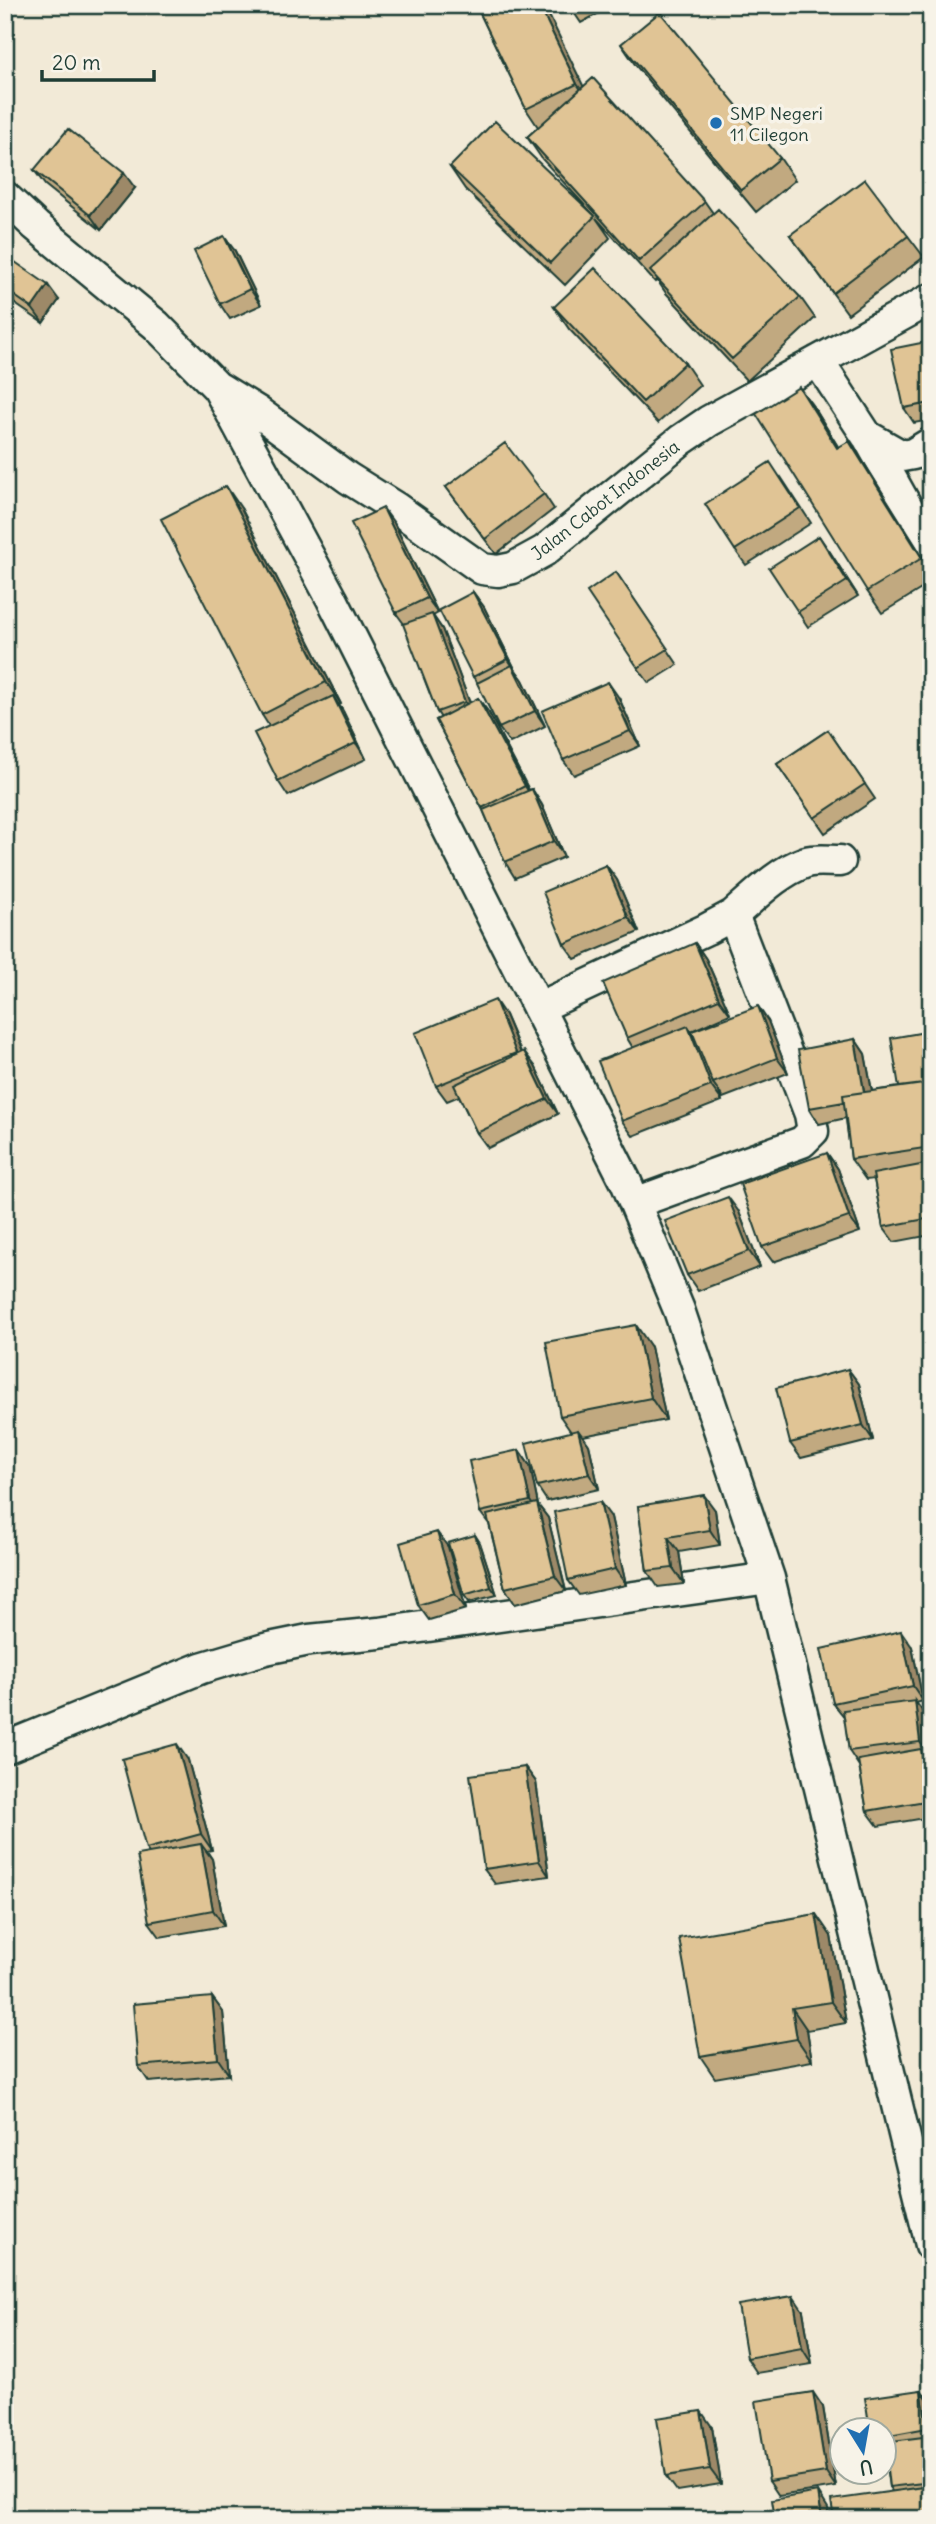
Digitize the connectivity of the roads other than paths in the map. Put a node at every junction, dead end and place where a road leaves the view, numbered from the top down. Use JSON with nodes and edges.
{"nodes":[{"id":1,"x":5,"y":197,"type":"edge"},
{"id":2,"x":931,"y":299,"type":"edge"},
{"id":3,"x":818,"y":361,"type":"junction"},
{"id":4,"x":218,"y":387,"type":"junction"},
{"id":5,"x":867,"y":436,"type":"junction"},
{"id":6,"x":931,"y":443,"type":"edge"},
{"id":7,"x":931,"y":550,"type":"edge"},
{"id":8,"x":840,"y":861,"type":"dead end"},
{"id":9,"x":733,"y":915,"type":"junction"},
{"id":10,"x":538,"y":1008,"type":"junction"},
{"id":11,"x":635,"y":1203,"type":"junction"},
{"id":12,"x":769,"y":1578,"type":"junction"},
{"id":13,"x":5,"y":1748,"type":"edge"},
{"id":14,"x":931,"y":2245,"type":"edge"}],
"edges":[{"from":1,"to":4,"type":"street"},
{"from":2,"to":3,"type":"street","name":"Jalan Cabot Indonesia"},
{"from":3,"to":4,"type":"street","name":"Jalan Cabot Indonesia"},
{"from":3,"to":5,"type":"street"},
{"from":4,"to":10,"type":"street"},
{"from":5,"to":6,"type":"street"},
{"from":5,"to":7,"type":"street"},
{"from":8,"to":9,"type":"street"},
{"from":9,"to":10,"type":"street"},
{"from":9,"to":11,"type":"street"},
{"from":10,"to":11,"type":"street"},
{"from":11,"to":12,"type":"street"},
{"from":12,"to":13,"type":"street"},
{"from":12,"to":14,"type":"street"}]}
